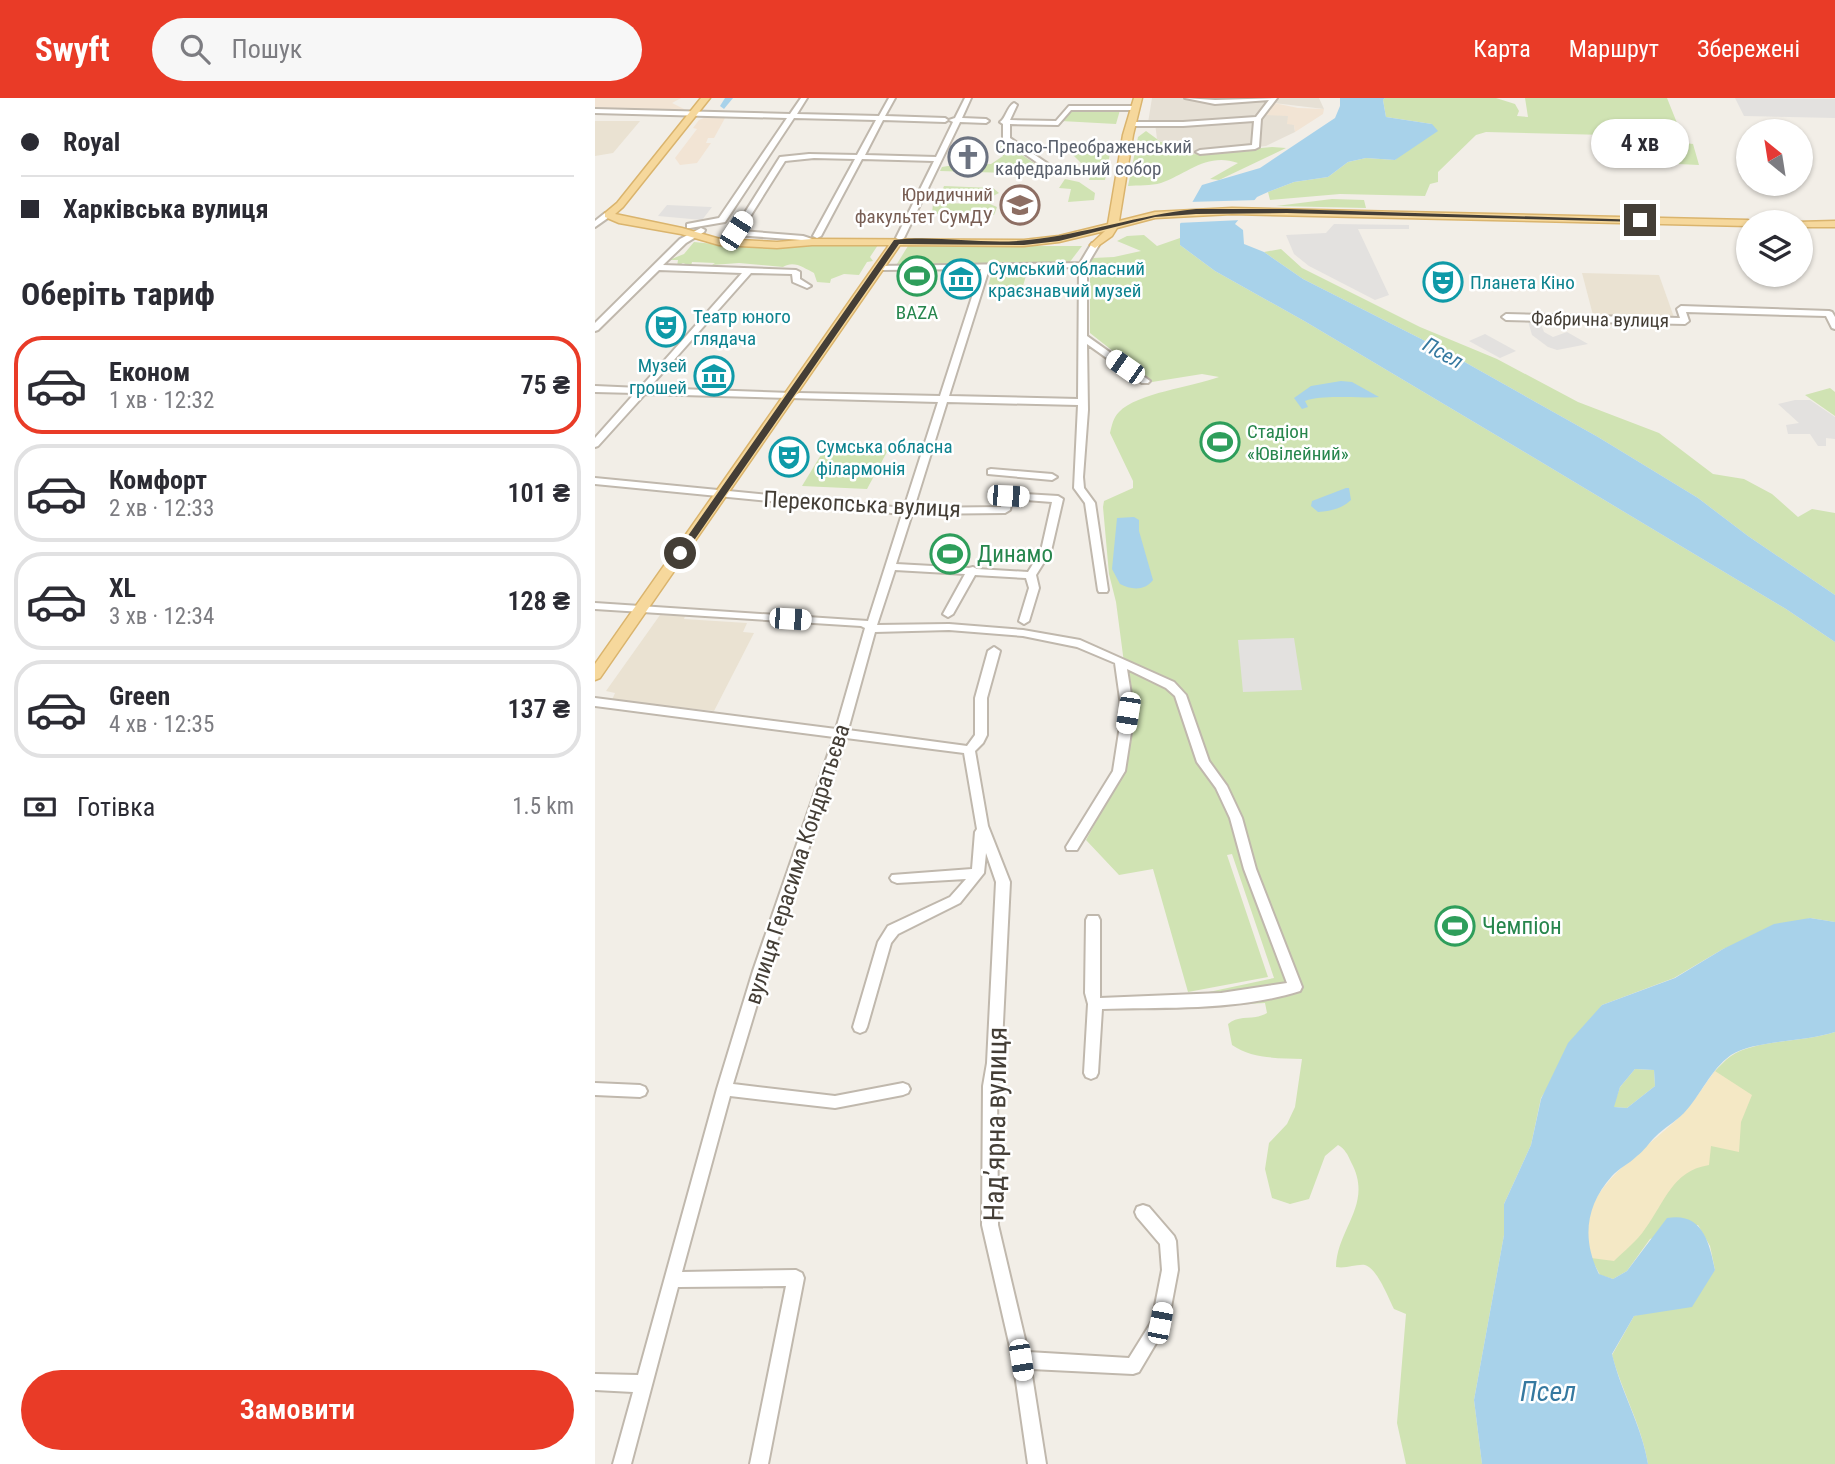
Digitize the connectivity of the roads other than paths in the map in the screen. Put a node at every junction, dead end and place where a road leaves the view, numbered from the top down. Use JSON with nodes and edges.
{"nodes":[{"id":1,"x":706,"y":98,"type":"edge"},
{"id":2,"x":804,"y":98,"type":"edge"},
{"id":3,"x":892,"y":98,"type":"edge"},
{"id":4,"x":968,"y":98,"type":"edge"},
{"id":5,"x":1138,"y":98,"type":"edge"},
{"id":6,"x":1188,"y":98,"type":"edge"},
{"id":7,"x":1269,"y":98,"type":"edge"},
{"id":8,"x":1274,"y":98,"type":"edge"},
{"id":9,"x":1014,"y":105,"type":"dead end"},
{"id":10,"x":1135,"y":108,"type":"junction"},
{"id":11,"x":595,"y":111,"type":"edge"},
{"id":12,"x":694,"y":113,"type":"junction"},
{"id":13,"x":792,"y":115,"type":"junction"},
{"id":14,"x":882,"y":118,"type":"junction"},
{"id":15,"x":1258,"y":119,"type":"junction"},
{"id":16,"x":958,"y":120,"type":"junction"},
{"id":17,"x":986,"y":121,"type":"dead end"},
{"id":18,"x":1004,"y":122,"type":"junction"},
{"id":19,"x":1131,"y":124,"type":"junction"},
{"id":20,"x":1200,"y":152,"type":"dead end"},
{"id":21,"x":766,"y":156,"type":"junction"},
{"id":22,"x":815,"y":156,"type":"junction"},
{"id":23,"x":860,"y":158,"type":"junction"},
{"id":24,"x":938,"y":159,"type":"junction"},
{"id":25,"x":1051,"y":170,"type":"dead end"},
{"id":26,"x":1118,"y":200,"type":"junction"},
{"id":27,"x":595,"y":213,"type":"edge"},
{"id":28,"x":1152,"y":214,"type":"junction"},
{"id":29,"x":608,"y":215,"type":"junction"},
{"id":30,"x":1736,"y":223,"type":"edge"},
{"id":31,"x":1813,"y":224,"type":"edge"},
{"id":32,"x":1835,"y":224,"type":"edge"},
{"id":33,"x":595,"y":225,"type":"edge"},
{"id":34,"x":1113,"y":225,"type":"junction"},
{"id":35,"x":694,"y":230,"type":"junction"},
{"id":36,"x":1074,"y":235,"type":"junction"},
{"id":37,"x":815,"y":239,"type":"junction"},
{"id":38,"x":899,"y":239,"type":"junction"},
{"id":39,"x":1059,"y":239,"type":"junction"},
{"id":40,"x":1093,"y":246,"type":"junction"},
{"id":41,"x":1083,"y":265,"type":"junction"},
{"id":42,"x":656,"y":267,"type":"junction"},
{"id":43,"x":880,"y":268,"type":"junction"},
{"id":44,"x":985,"y":268,"type":"junction"},
{"id":45,"x":748,"y":271,"type":"junction"},
{"id":46,"x":807,"y":286,"type":"dead end"},
{"id":47,"x":1506,"y":317,"type":"dead end"},
{"id":48,"x":1835,"y":326,"type":"edge"},
{"id":49,"x":595,"y":328,"type":"edge"},
{"id":50,"x":1083,"y":337,"type":"junction"},
{"id":51,"x":1145,"y":381,"type":"dead end"},
{"id":52,"x":595,"y":389,"type":"edge"},
{"id":53,"x":640,"y":391,"type":"junction"},
{"id":54,"x":795,"y":396,"type":"junction"},
{"id":55,"x":944,"y":400,"type":"junction"},
{"id":56,"x":1083,"y":402,"type":"junction"},
{"id":57,"x":595,"y":444,"type":"edge"},
{"id":58,"x":991,"y":472,"type":"dead end"},
{"id":59,"x":1013,"y":473,"type":"junction"},
{"id":60,"x":1052,"y":477,"type":"dead end"},
{"id":61,"x":595,"y":481,"type":"edge"},
{"id":62,"x":721,"y":495,"type":"junction"},
{"id":63,"x":1008,"y":496,"type":"junction"},
{"id":64,"x":907,"y":510,"type":"junction"},
{"id":65,"x":890,"y":567,"type":"junction"},
{"id":66,"x":972,"y":570,"type":"junction"},
{"id":67,"x":1031,"y":575,"type":"junction"},
{"id":68,"x":1103,"y":590,"type":"dead end"},
{"id":69,"x":595,"y":606,"type":"edge"},
{"id":70,"x":642,"y":609,"type":"junction"},
{"id":71,"x":948,"y":614,"type":"dead end"},
{"id":72,"x":1024,"y":621,"type":"dead end"},
{"id":73,"x":871,"y":628,"type":"junction"},
{"id":74,"x":994,"y":651,"type":"dead end"},
{"id":75,"x":1120,"y":660,"type":"junction"},
{"id":76,"x":595,"y":675,"type":"edge"},
{"id":77,"x":595,"y":702,"type":"edge"},
{"id":78,"x":841,"y":734,"type":"junction"},
{"id":79,"x":969,"y":750,"type":"junction"},
{"id":80,"x":982,"y":826,"type":"junction"},
{"id":81,"x":1072,"y":847,"type":"dead end"},
{"id":82,"x":978,"y":873,"type":"junction"},
{"id":83,"x":897,"y":878,"type":"dead end"},
{"id":84,"x":1093,"y":920,"type":"dead end"},
{"id":85,"x":1095,"y":1004,"type":"junction"},
{"id":86,"x":860,"y":1027,"type":"dead end"},
{"id":87,"x":1091,"y":1073,"type":"dead end"},
{"id":88,"x":595,"y":1089,"type":"edge"},
{"id":89,"x":724,"y":1089,"type":"junction"},
{"id":90,"x":903,"y":1089,"type":"dead end"},
{"id":91,"x":640,"y":1091,"type":"dead end"},
{"id":92,"x":1143,"y":1212,"type":"dead end"},
{"id":93,"x":672,"y":1280,"type":"junction"},
{"id":94,"x":1021,"y":1360,"type":"junction"},
{"id":95,"x":595,"y":1382,"type":"edge"},
{"id":96,"x":643,"y":1384,"type":"junction"},
{"id":97,"x":622,"y":1464,"type":"edge"},
{"id":98,"x":759,"y":1464,"type":"edge"},
{"id":99,"x":1037,"y":1464,"type":"edge"}],
"edges":[{"from":1,"to":12,"type":"main road"},
{"from":2,"to":13,"type":"street"},
{"from":3,"to":14,"type":"street"},
{"from":4,"to":16,"type":"street"},
{"from":5,"to":10,"type":"main road"},
{"from":6,"to":7,"type":"street"},
{"from":8,"to":15,"type":"street"},
{"from":9,"to":18,"type":"street"},
{"from":10,"to":18,"type":"street"},
{"from":10,"to":19,"type":"main road"},
{"from":11,"to":12,"type":"street"},
{"from":12,"to":13,"type":"street"},
{"from":12,"to":29,"type":"main road"},
{"from":13,"to":14,"type":"street"},
{"from":13,"to":21,"type":"street"},
{"from":14,"to":16,"type":"street"},
{"from":14,"to":23,"type":"street"},
{"from":15,"to":19,"type":"street"},
{"from":15,"to":20,"type":"street"},
{"from":16,"to":17,"type":"street"},
{"from":16,"to":24,"type":"street"},
{"from":18,"to":25,"type":"street"},
{"from":19,"to":26,"type":"main road"},
{"from":21,"to":22,"type":"street"},
{"from":21,"to":35,"type":"street"},
{"from":22,"to":23,"type":"street"},
{"from":22,"to":37,"type":"street"},
{"from":23,"to":24,"type":"street"},
{"from":23,"to":37,"type":"street"},
{"from":24,"to":38,"type":"street"},
{"from":26,"to":28,"type":"main road"},
{"from":26,"to":34,"type":"main road"},
{"from":26,"to":36,"type":"main road"},
{"from":27,"to":29,"type":"main road"},
{"from":28,"to":30,"type":"main road"},
{"from":28,"to":34,"type":"main road"},
{"from":28,"to":40,"type":"main road"},
{"from":29,"to":33,"type":"street"},
{"from":29,"to":35,"type":"main road"},
{"from":31,"to":32,"type":"main road"},
{"from":34,"to":36,"type":"main road"},
{"from":34,"to":40,"type":"main road"},
{"from":35,"to":37,"type":"main road"},
{"from":35,"to":42,"type":"street"},
{"from":36,"to":39,"type":"main road"},
{"from":37,"to":38,"type":"main road"},
{"from":38,"to":39,"type":"main road"},
{"from":38,"to":43,"type":"main road"},
{"from":39,"to":40,"type":"main road"},
{"from":40,"to":41,"type":"street"},
{"from":41,"to":44,"type":"street"},
{"from":41,"to":50,"type":"street"},
{"from":42,"to":45,"type":"street"},
{"from":42,"to":49,"type":"street"},
{"from":43,"to":44,"type":"street"},
{"from":43,"to":54,"type":"main road"},
{"from":44,"to":55,"type":"street","name":"вулиця Герасима Кондратьєва"},
{"from":45,"to":46,"type":"street"},
{"from":45,"to":53,"type":"street"},
{"from":47,"to":48,"type":"street","name":"Фабрична вулиця"},
{"from":50,"to":51,"type":"street"},
{"from":50,"to":56,"type":"street"},
{"from":52,"to":53,"type":"street"},
{"from":53,"to":54,"type":"street"},
{"from":53,"to":57,"type":"street"},
{"from":54,"to":55,"type":"street"},
{"from":54,"to":62,"type":"main road"},
{"from":55,"to":56,"type":"street"},
{"from":55,"to":64,"type":"street","name":"вулиця Герасима Кондратьєва"},
{"from":56,"to":68,"type":"street"},
{"from":58,"to":59,"type":"street"},
{"from":59,"to":60,"type":"street"},
{"from":59,"to":63,"type":"street"},
{"from":61,"to":62,"type":"street","name":"Перекопська вулиця"},
{"from":62,"to":64,"type":"street","name":"Перекопська вулиця"},
{"from":62,"to":70,"type":"main road"},
{"from":63,"to":64,"type":"street","name":"Перекопська вулиця"},
{"from":63,"to":67,"type":"street"},
{"from":64,"to":65,"type":"street","name":"вулиця Герасима Кондратьєва"},
{"from":65,"to":66,"type":"street"},
{"from":65,"to":73,"type":"street","name":"вулиця Герасима Кондратьєва"},
{"from":66,"to":67,"type":"street"},
{"from":66,"to":71,"type":"street"},
{"from":67,"to":72,"type":"street"},
{"from":69,"to":70,"type":"street"},
{"from":70,"to":73,"type":"street"},
{"from":70,"to":76,"type":"main road"},
{"from":73,"to":75,"type":"street"},
{"from":73,"to":78,"type":"street","name":"вулиця Герасима Кондратьєва"},
{"from":74,"to":79,"type":"street"},
{"from":75,"to":81,"type":"street"},
{"from":75,"to":85,"type":"street"},
{"from":77,"to":78,"type":"street"},
{"from":78,"to":79,"type":"street"},
{"from":78,"to":89,"type":"street","name":"вулиця Герасима Кондратьєва"},
{"from":79,"to":80,"type":"street","name":"Надʼярна вулиця"},
{"from":80,"to":82,"type":"street","name":"Надʼярна вулиця"},
{"from":80,"to":94,"type":"street","name":"Надʼярна вулиця"},
{"from":82,"to":83,"type":"street"},
{"from":82,"to":86,"type":"street"},
{"from":84,"to":85,"type":"street"},
{"from":85,"to":87,"type":"street"},
{"from":88,"to":91,"type":"street"},
{"from":89,"to":90,"type":"street"},
{"from":89,"to":93,"type":"street","name":"вулиця Герасима Кондратьєва"},
{"from":92,"to":94,"type":"street"},
{"from":93,"to":96,"type":"street","name":"вулиця Герасима Кондратьєва"},
{"from":93,"to":98,"type":"street"},
{"from":94,"to":99,"type":"street","name":"Надʼярна вулиця"},
{"from":95,"to":96,"type":"street"},
{"from":96,"to":97,"type":"street","name":"вулиця Герасима Кондратьєва"}]}
